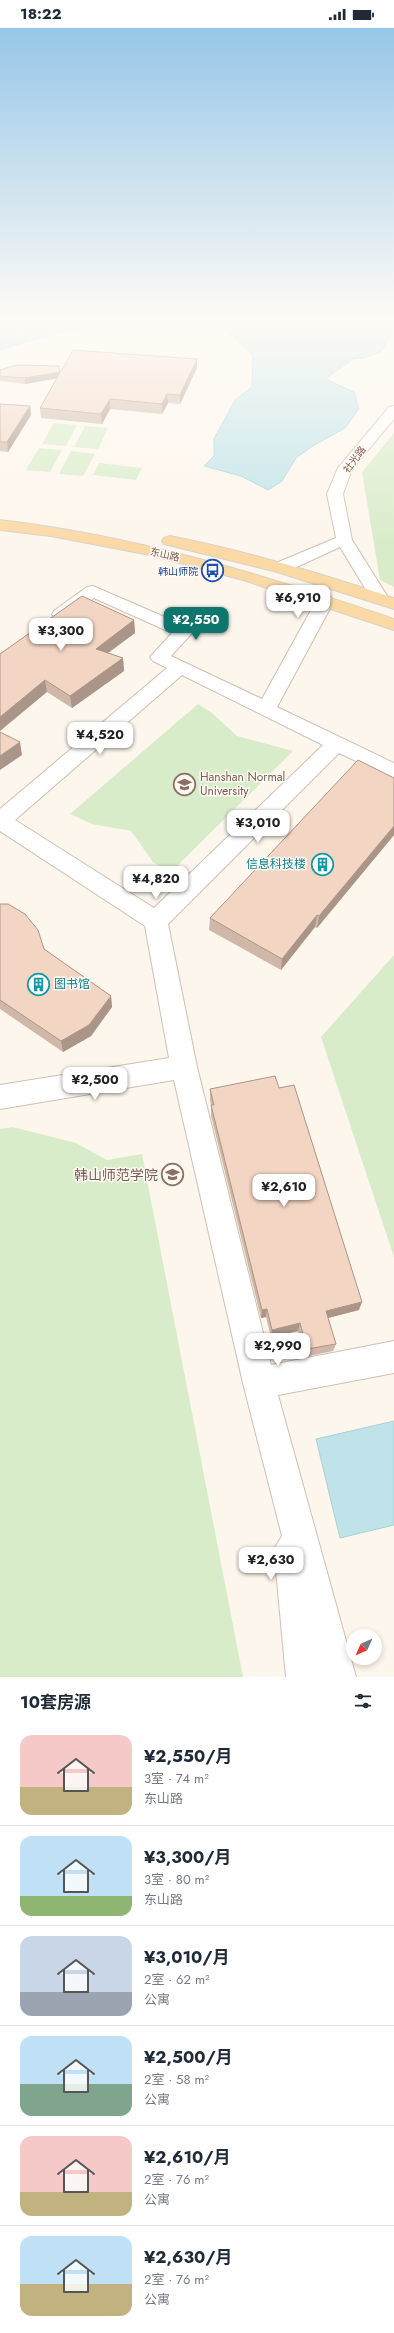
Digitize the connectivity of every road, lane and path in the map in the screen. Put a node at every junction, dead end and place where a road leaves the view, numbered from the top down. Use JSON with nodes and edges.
{"nodes":[{"id":1,"x":394,"y":410,"type":"edge"},
{"id":2,"x":0,"y":513,"type":"edge"},
{"id":3,"x":0,"y":525,"type":"edge"},
{"id":4,"x":344,"y":540,"type":"junction"},
{"id":5,"x":282,"y":567,"type":"junction"},
{"id":6,"x":325,"y":601,"type":"junction"},
{"id":7,"x":387,"y":601,"type":"edge"},
{"id":8,"x":49,"y":622,"type":"edge"},
{"id":9,"x":394,"y":625,"type":"edge"},
{"id":10,"x":180,"y":667,"type":"junction"},
{"id":11,"x":266,"y":709,"type":"junction"},
{"id":12,"x":337,"y":743,"type":"junction"},
{"id":13,"x":394,"y":772,"type":"edge"},
{"id":14,"x":0,"y":821,"type":"edge"},
{"id":15,"x":156,"y":921,"type":"junction"},
{"id":16,"x":184,"y":1067,"type":"junction"},
{"id":17,"x":0,"y":1097,"type":"edge"},
{"id":18,"x":394,"y":1357,"type":"edge"},
{"id":19,"x":259,"y":1383,"type":"junction"},
{"id":20,"x":285,"y":1480,"type":"junction"},
{"id":21,"x":305,"y":1677,"type":"edge"},
{"id":22,"x":337,"y":1677,"type":"edge"}],
"edges":[{"from":1,"to":4,"type":"street","name":"社光路"},
{"from":2,"to":5,"type":"main road","name":"东山路"},
{"from":3,"to":6,"type":"main road","name":"东山路"},
{"from":4,"to":5,"type":"street"},
{"from":4,"to":7,"type":"street"},
{"from":5,"to":7,"type":"main road","name":"东山路"},
{"from":6,"to":9,"type":"main road","name":"东山路"},
{"from":6,"to":11,"type":"street"},
{"from":8,"to":10,"type":"street"},
{"from":10,"to":11,"type":"street"},
{"from":10,"to":14,"type":"street"},
{"from":11,"to":12,"type":"street"},
{"from":12,"to":13,"type":"street"},
{"from":12,"to":15,"type":"street"},
{"from":14,"to":15,"type":"street"},
{"from":15,"to":16,"type":"street"},
{"from":16,"to":17,"type":"street"},
{"from":16,"to":19,"type":"street"},
{"from":18,"to":19,"type":"street"},
{"from":19,"to":20,"type":"street"},
{"from":20,"to":21,"type":"street"},
{"from":20,"to":22,"type":"street"}]}
